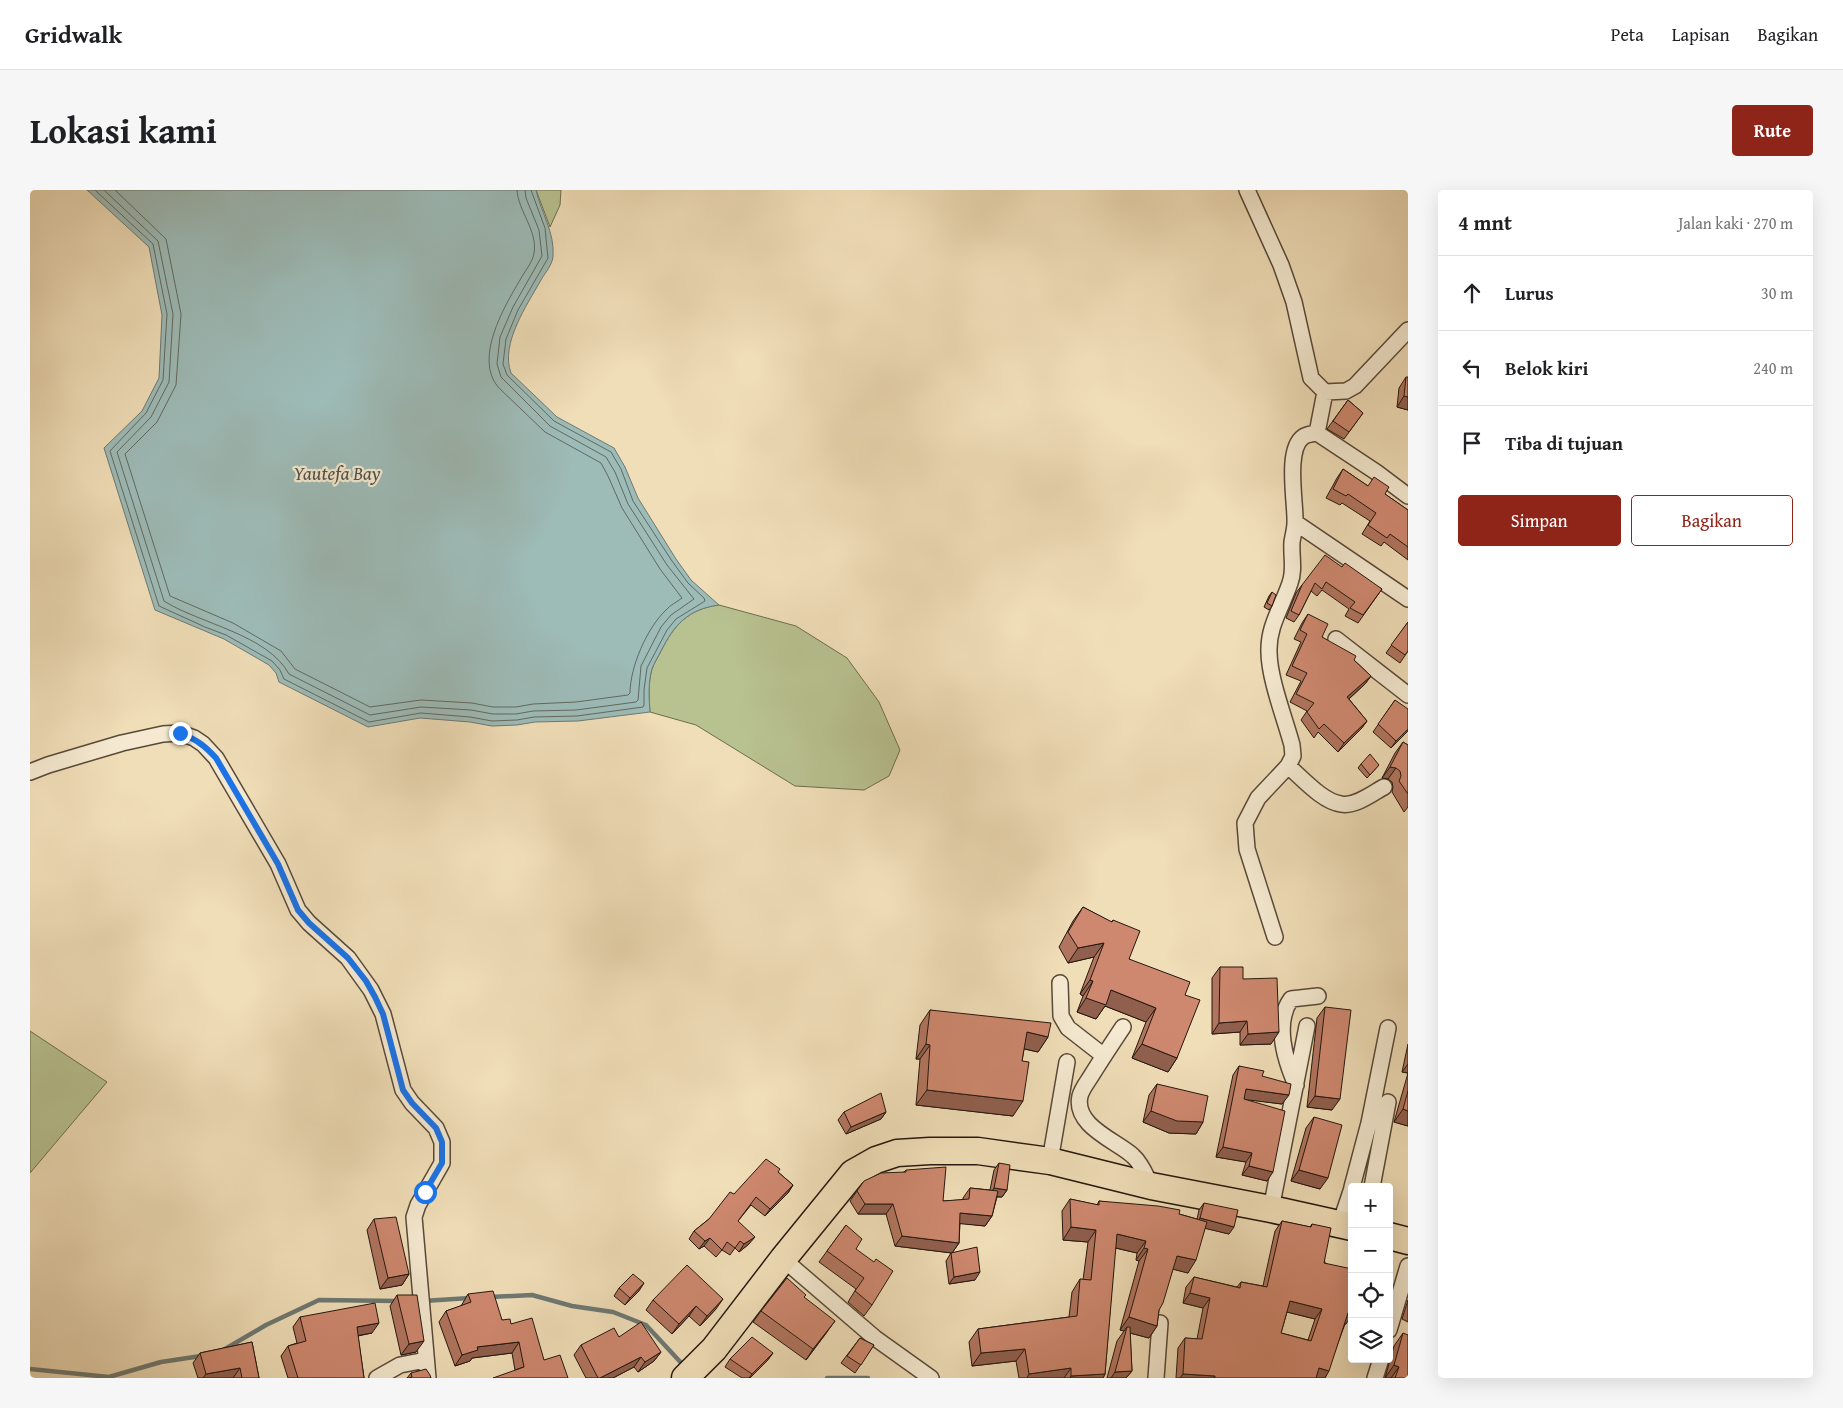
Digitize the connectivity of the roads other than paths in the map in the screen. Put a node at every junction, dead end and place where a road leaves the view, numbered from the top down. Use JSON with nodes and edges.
{"nodes":[{"id":1,"x":1246,"y":190,"type":"edge"},
{"id":2,"x":1408,"y":330,"type":"edge"},
{"id":3,"x":1325,"y":392,"type":"junction"},
{"id":4,"x":1317,"y":433,"type":"junction"},
{"id":5,"x":1408,"y":496,"type":"edge"},
{"id":6,"x":1296,"y":523,"type":"junction"},
{"id":7,"x":1408,"y":599,"type":"edge"},
{"id":8,"x":1336,"y":639,"type":"dead end"},
{"id":9,"x":1408,"y":695,"type":"edge"},
{"id":10,"x":1288,"y":766,"type":"junction"},
{"id":11,"x":30,"y":772,"type":"edge"},
{"id":12,"x":1384,"y":787,"type":"dead end"},
{"id":13,"x":1275,"y":937,"type":"dead end"},
{"id":14,"x":1060,"y":984,"type":"dead end"},
{"id":15,"x":1318,"y":996,"type":"dead end"},
{"id":16,"x":1307,"y":1026,"type":"dead end"},
{"id":17,"x":1123,"y":1027,"type":"dead end"},
{"id":18,"x":1388,"y":1028,"type":"dead end"},
{"id":19,"x":1104,"y":1056,"type":"junction"},
{"id":20,"x":1067,"y":1062,"type":"dead end"},
{"id":21,"x":1296,"y":1085,"type":"junction"},
{"id":22,"x":1388,"y":1102,"type":"dead end"},
{"id":23,"x":1050,"y":1161,"type":"junction"},
{"id":24,"x":1353,"y":1183,"type":"edge"},
{"id":25,"x":1373,"y":1183,"type":"edge"},
{"id":26,"x":1152,"y":1186,"type":"junction"},
{"id":27,"x":1271,"y":1209,"type":"junction"},
{"id":28,"x":1346,"y":1225,"type":"edge"},
{"id":29,"x":1393,"y":1237,"type":"edge"},
{"id":30,"x":1408,"y":1241,"type":"edge"},
{"id":31,"x":783,"y":1259,"type":"junction"},
{"id":32,"x":1408,"y":1266,"type":"edge"},
{"id":33,"x":1393,"y":1318,"type":"edge"},
{"id":34,"x":1160,"y":1323,"type":"edge"},
{"id":35,"x":425,"y":1353,"type":"junction"},
{"id":36,"x":1380,"y":1363,"type":"edge"},
{"id":37,"x":377,"y":1378,"type":"edge"},
{"id":38,"x":428,"y":1378,"type":"edge"},
{"id":39,"x":685,"y":1378,"type":"edge"},
{"id":40,"x":931,"y":1378,"type":"edge"},
{"id":41,"x":1156,"y":1378,"type":"edge"},
{"id":42,"x":1375,"y":1378,"type":"edge"}],
"edges":[{"from":1,"to":3,"type":"street"},
{"from":2,"to":3,"type":"street"},
{"from":3,"to":4,"type":"street"},
{"from":4,"to":5,"type":"street"},
{"from":4,"to":6,"type":"street"},
{"from":6,"to":7,"type":"street"},
{"from":6,"to":10,"type":"street"},
{"from":8,"to":9,"type":"street"},
{"from":10,"to":12,"type":"street"},
{"from":10,"to":13,"type":"street"},
{"from":11,"to":35,"type":"street"},
{"from":14,"to":19,"type":"street"},
{"from":15,"to":21,"type":"street"},
{"from":16,"to":21,"type":"street"},
{"from":17,"to":19,"type":"street"},
{"from":18,"to":24,"type":"street"},
{"from":19,"to":26,"type":"street"},
{"from":20,"to":23,"type":"street"},
{"from":21,"to":27,"type":"street"},
{"from":22,"to":25,"type":"street"},
{"from":23,"to":26,"type":"highway"},
{"from":23,"to":31,"type":"highway"},
{"from":26,"to":27,"type":"highway"},
{"from":27,"to":28,"type":"highway"},
{"from":29,"to":30,"type":"highway"},
{"from":31,"to":39,"type":"highway"},
{"from":31,"to":40,"type":"street"},
{"from":32,"to":33,"type":"street"},
{"from":34,"to":41,"type":"street"},
{"from":35,"to":37,"type":"street"},
{"from":35,"to":38,"type":"street"},
{"from":36,"to":42,"type":"street"}]}
